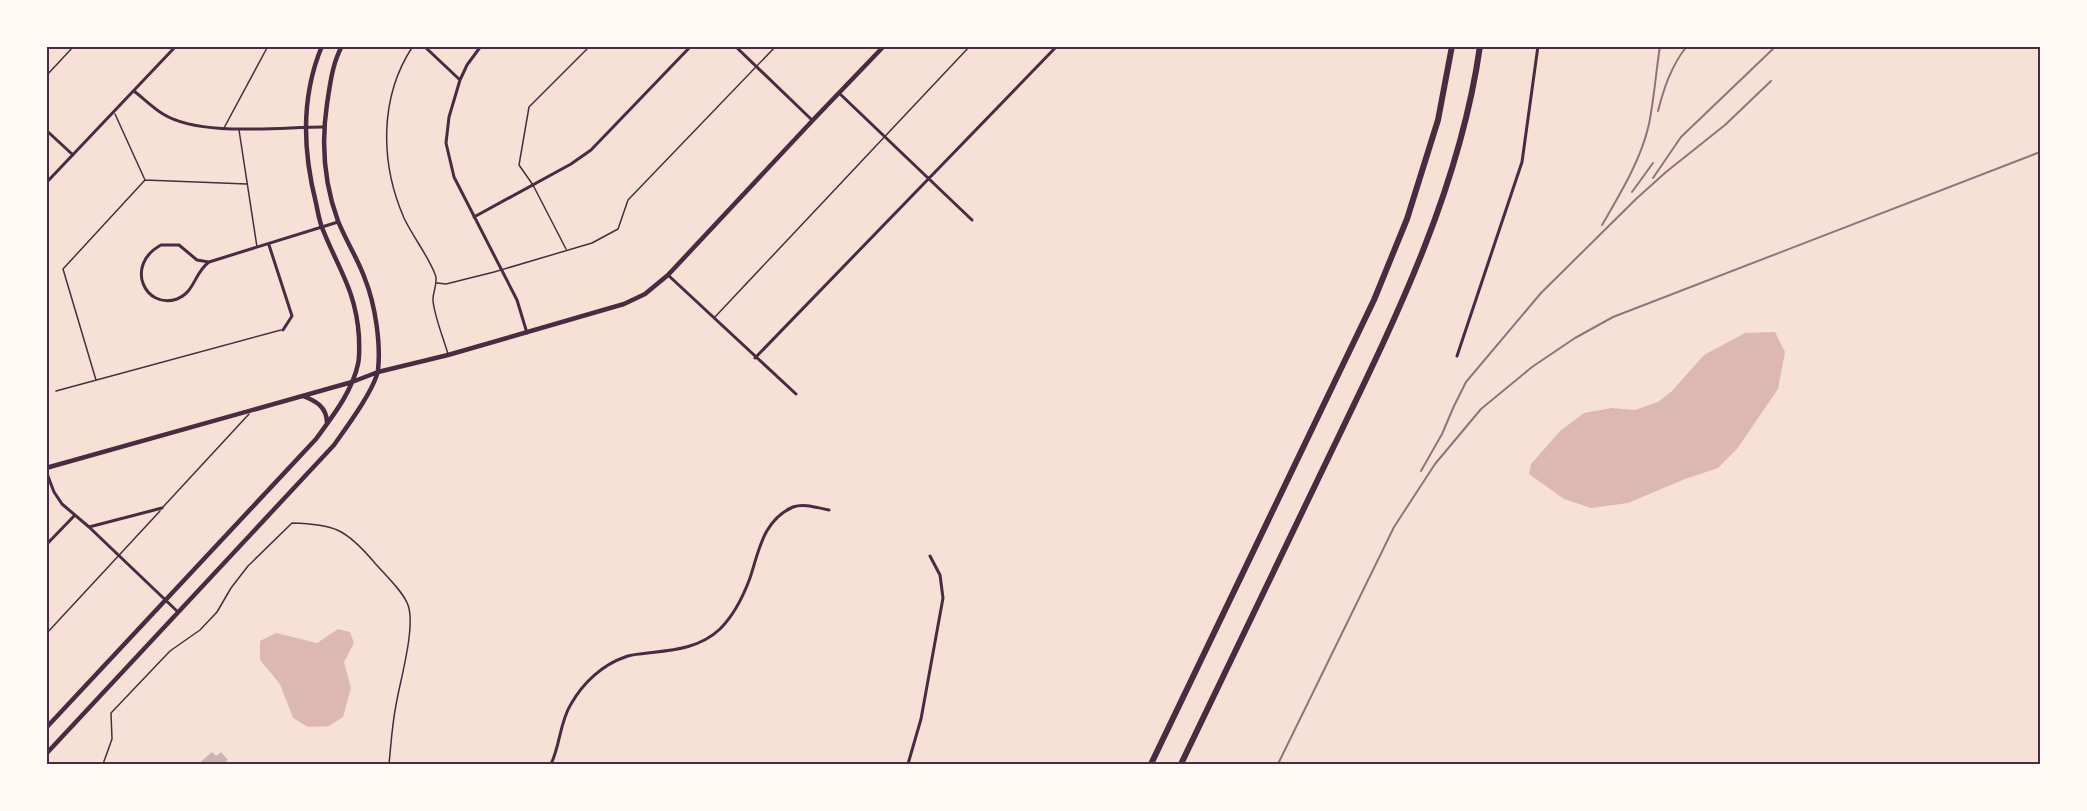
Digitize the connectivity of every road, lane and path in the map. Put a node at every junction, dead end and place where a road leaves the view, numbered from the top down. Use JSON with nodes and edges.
{"nodes":[{"id":1,"x":74,"y":46,"type":"edge"},
{"id":2,"x":176,"y":46,"type":"edge"},
{"id":3,"x":268,"y":46,"type":"edge"},
{"id":4,"x":322,"y":46,"type":"edge"},
{"id":5,"x":342,"y":46,"type":"edge"},
{"id":6,"x":413,"y":46,"type":"edge"},
{"id":7,"x":424,"y":46,"type":"edge"},
{"id":8,"x":481,"y":46,"type":"edge"},
{"id":9,"x":590,"y":46,"type":"edge"},
{"id":10,"x":691,"y":46,"type":"edge"},
{"id":11,"x":735,"y":46,"type":"edge"},
{"id":12,"x":776,"y":46,"type":"edge"},
{"id":13,"x":884,"y":46,"type":"edge"},
{"id":14,"x":970,"y":46,"type":"edge"},
{"id":15,"x":1057,"y":46,"type":"edge"},
{"id":16,"x":1452,"y":46,"type":"edge"},
{"id":17,"x":1480,"y":46,"type":"edge"},
{"id":18,"x":1538,"y":46,"type":"edge"},
{"id":19,"x":756,"y":66,"type":"junction"},
{"id":20,"x":46,"y":76,"type":"edge"},
{"id":21,"x":460,"y":80,"type":"junction"},
{"id":22,"x":134,"y":91,"type":"junction"},
{"id":23,"x":839,"y":93,"type":"junction"},
{"id":24,"x":114,"y":113,"type":"junction"},
{"id":25,"x":813,"y":120,"type":"junction"},
{"id":26,"x":305,"y":127,"type":"junction"},
{"id":27,"x":323,"y":127,"type":"junction"},
{"id":28,"x":238,"y":128,"type":"junction"},
{"id":29,"x":224,"y":129,"type":"junction"},
{"id":30,"x":46,"y":130,"type":"edge"},
{"id":31,"x":884,"y":136,"type":"junction"},
{"id":32,"x":73,"y":155,"type":"junction"},
{"id":33,"x":928,"y":178,"type":"junction"},
{"id":34,"x":145,"y":180,"type":"junction"},
{"id":35,"x":46,"y":183,"type":"edge"},
{"id":36,"x":247,"y":184,"type":"junction"},
{"id":37,"x":533,"y":185,"type":"junction"},
{"id":38,"x":474,"y":217,"type":"junction"},
{"id":39,"x":972,"y":220,"type":"dead end"},
{"id":40,"x":338,"y":222,"type":"junction"},
{"id":41,"x":322,"y":228,"type":"junction"},
{"id":42,"x":269,"y":244,"type":"junction"},
{"id":43,"x":257,"y":247,"type":"junction"},
{"id":44,"x":566,"y":250,"type":"junction"},
{"id":45,"x":209,"y":262,"type":"junction"},
{"id":46,"x":502,"y":268,"type":"junction"},
{"id":47,"x":668,"y":275,"type":"junction"},
{"id":48,"x":436,"y":283,"type":"junction"},
{"id":49,"x":714,"y":319,"type":"junction"},
{"id":50,"x":283,"y":330,"type":"joint"},
{"id":51,"x":527,"y":333,"type":"junction"},
{"id":52,"x":448,"y":355,"type":"junction"},
{"id":53,"x":1457,"y":356,"type":"dead end"},
{"id":54,"x":755,"y":358,"type":"junction"},
{"id":55,"x":378,"y":372,"type":"junction"},
{"id":56,"x":96,"y":380,"type":"junction"},
{"id":57,"x":352,"y":382,"type":"junction"},
{"id":58,"x":56,"y":391,"type":"dead end"},
{"id":59,"x":796,"y":394,"type":"dead end"},
{"id":60,"x":303,"y":396,"type":"junction"},
{"id":61,"x":252,"y":410,"type":"junction"},
{"id":62,"x":326,"y":425,"type":"junction"},
{"id":63,"x":46,"y":469,"type":"edge"},
{"id":64,"x":162,"y":508,"type":"junction"},
{"id":65,"x":829,"y":510,"type":"dead end"},
{"id":66,"x":75,"y":515,"type":"junction"},
{"id":67,"x":89,"y":527,"type":"junction"},
{"id":68,"x":46,"y":545,"type":"edge"},
{"id":69,"x":119,"y":555,"type":"junction"},
{"id":70,"x":930,"y":556,"type":"dead end"},
{"id":71,"x":165,"y":600,"type":"junction"},
{"id":72,"x":178,"y":612,"type":"junction"},
{"id":73,"x":46,"y":634,"type":"edge"},
{"id":74,"x":46,"y":728,"type":"edge"},
{"id":75,"x":46,"y":754,"type":"edge"},
{"id":76,"x":103,"y":765,"type":"edge"},
{"id":77,"x":389,"y":765,"type":"edge"},
{"id":78,"x":551,"y":765,"type":"edge"},
{"id":79,"x":908,"y":765,"type":"edge"},
{"id":80,"x":1151,"y":765,"type":"edge"},
{"id":81,"x":1181,"y":765,"type":"edge"}],
"edges":[{"from":1,"to":20,"type":"lane"},
{"from":2,"to":22,"type":"street"},
{"from":3,"to":29,"type":"lane"},
{"from":4,"to":26,"type":"main road"},
{"from":5,"to":27,"type":"main road"},
{"from":6,"to":48,"type":"lane"},
{"from":7,"to":21,"type":"street"},
{"from":8,"to":21,"type":"street"},
{"from":9,"to":37,"type":"lane"},
{"from":10,"to":37,"type":"street"},
{"from":11,"to":19,"type":"street"},
{"from":12,"to":19,"type":"lane"},
{"from":13,"to":23,"type":"main road"},
{"from":14,"to":31,"type":"lane"},
{"from":15,"to":33,"type":"street"},
{"from":16,"to":80,"type":"highway"},
{"from":17,"to":81,"type":"highway"},
{"from":18,"to":53,"type":"street"},
{"from":19,"to":25,"type":"street"},
{"from":19,"to":44,"type":"lane"},
{"from":21,"to":38,"type":"street"},
{"from":22,"to":24,"type":"street"},
{"from":22,"to":29,"type":"street"},
{"from":23,"to":25,"type":"main road"},
{"from":23,"to":31,"type":"street"},
{"from":24,"to":32,"type":"street"},
{"from":24,"to":34,"type":"lane"},
{"from":25,"to":47,"type":"main road"},
{"from":26,"to":27,"type":"street"},
{"from":26,"to":28,"type":"street"},
{"from":26,"to":41,"type":"main road"},
{"from":27,"to":40,"type":"main road"},
{"from":28,"to":29,"type":"street"},
{"from":28,"to":36,"type":"lane"},
{"from":30,"to":32,"type":"street"},
{"from":31,"to":33,"type":"street"},
{"from":31,"to":49,"type":"lane"},
{"from":32,"to":35,"type":"street"},
{"from":33,"to":39,"type":"street"},
{"from":33,"to":54,"type":"street"},
{"from":34,"to":36,"type":"lane"},
{"from":34,"to":56,"type":"lane"},
{"from":36,"to":43,"type":"lane"},
{"from":37,"to":38,"type":"street"},
{"from":37,"to":44,"type":"lane"},
{"from":38,"to":46,"type":"street"},
{"from":40,"to":41,"type":"street"},
{"from":40,"to":55,"type":"main road"},
{"from":41,"to":42,"type":"street"},
{"from":41,"to":57,"type":"main road"},
{"from":42,"to":43,"type":"street"},
{"from":42,"to":50,"type":"street"},
{"from":43,"to":45,"type":"street"},
{"from":44,"to":46,"type":"lane"},
{"from":45,"to":45,"type":"street"},
{"from":46,"to":48,"type":"lane"},
{"from":46,"to":51,"type":"street"},
{"from":47,"to":49,"type":"street"},
{"from":47,"to":51,"type":"main road"},
{"from":48,"to":52,"type":"lane"},
{"from":49,"to":54,"type":"street"},
{"from":50,"to":56,"type":"lane"},
{"from":51,"to":52,"type":"main road"},
{"from":52,"to":55,"type":"main road"},
{"from":54,"to":59,"type":"street"},
{"from":55,"to":57,"type":"main road"},
{"from":55,"to":72,"type":"main road"},
{"from":56,"to":58,"type":"lane"},
{"from":57,"to":60,"type":"main road"},
{"from":57,"to":62,"type":"main road"},
{"from":60,"to":61,"type":"main road"},
{"from":60,"to":62,"type":"main road"},
{"from":61,"to":63,"type":"main road"},
{"from":61,"to":64,"type":"lane"},
{"from":62,"to":71,"type":"main road"},
{"from":63,"to":66,"type":"street"},
{"from":64,"to":67,"type":"street"},
{"from":64,"to":69,"type":"lane"},
{"from":65,"to":78,"type":"street"},
{"from":66,"to":67,"type":"street"},
{"from":66,"to":68,"type":"street"},
{"from":67,"to":69,"type":"street"},
{"from":69,"to":71,"type":"street"},
{"from":69,"to":73,"type":"lane"},
{"from":70,"to":79,"type":"street"},
{"from":71,"to":72,"type":"street"},
{"from":71,"to":74,"type":"main road"},
{"from":72,"to":75,"type":"main road"},
{"from":76,"to":77,"type":"lane"}]}
